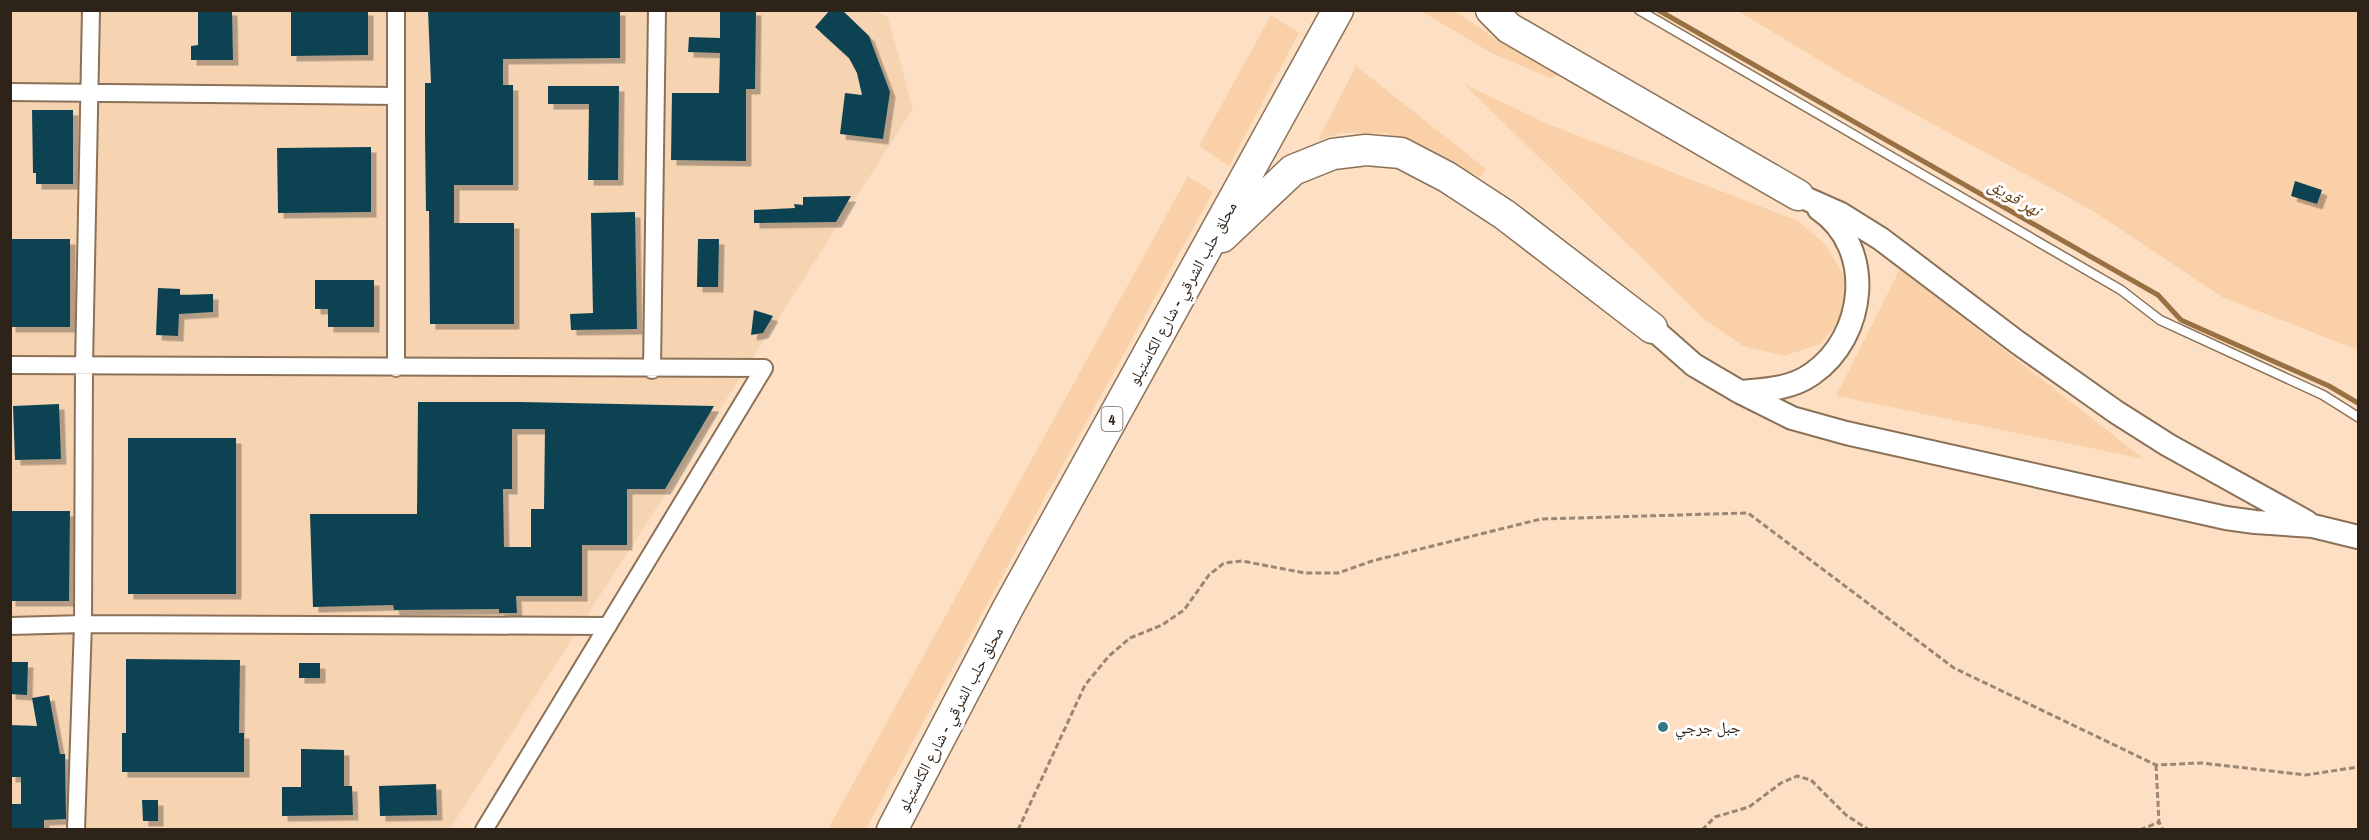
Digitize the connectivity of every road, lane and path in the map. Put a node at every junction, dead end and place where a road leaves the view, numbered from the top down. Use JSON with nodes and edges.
{"nodes":[{"id":1,"x":91,"y":10,"type":"edge"},
{"id":2,"x":396,"y":10,"type":"edge"},
{"id":3,"x":657,"y":10,"type":"edge"},
{"id":4,"x":1338,"y":10,"type":"edge"},
{"id":5,"x":1491,"y":10,"type":"edge"},
{"id":6,"x":1639,"y":10,"type":"edge"},
{"id":7,"x":10,"y":92,"type":"edge"},
{"id":8,"x":89,"y":92,"type":"junction"},
{"id":9,"x":396,"y":96,"type":"junction"},
{"id":10,"x":1798,"y":195,"type":"junction"},
{"id":11,"x":1203,"y":255,"type":"junction"},
{"id":12,"x":1652,"y":328,"type":"joint"},
{"id":13,"x":10,"y":365,"type":"edge"},
{"id":14,"x":84,"y":366,"type":"junction"},
{"id":15,"x":396,"y":368,"type":"junction"},
{"id":16,"x":652,"y":369,"type":"junction"},
{"id":17,"x":1740,"y":392,"type":"junction"},
{"id":18,"x":2358,"y":417,"type":"edge"},
{"id":19,"x":2313,"y":526,"type":"junction"},
{"id":20,"x":2358,"y":537,"type":"edge"},
{"id":21,"x":83,"y":624,"type":"junction"},
{"id":22,"x":10,"y":626,"type":"edge"},
{"id":23,"x":609,"y":626,"type":"junction"},
{"id":24,"x":2156,"y":765,"type":"junction"},
{"id":25,"x":2358,"y":767,"type":"edge"},
{"id":26,"x":2159,"y":822,"type":"junction"},
{"id":27,"x":76,"y":830,"type":"edge"},
{"id":28,"x":484,"y":830,"type":"edge"},
{"id":29,"x":892,"y":830,"type":"edge"},
{"id":30,"x":1018,"y":830,"type":"edge"},
{"id":31,"x":1702,"y":830,"type":"edge"},
{"id":32,"x":1869,"y":830,"type":"edge"},
{"id":33,"x":2140,"y":830,"type":"edge"},
{"id":34,"x":2163,"y":830,"type":"edge"}],
"edges":[{"from":1,"to":8,"type":"street"},
{"from":2,"to":9,"type":"street"},
{"from":3,"to":16,"type":"street"},
{"from":4,"to":11,"type":"highway","name":"محلق حلب الشرقي - شارع الكاستيلو","number":"4"},
{"from":5,"to":10,"type":"highway"},
{"from":6,"to":18,"type":"lane"},
{"from":7,"to":8,"type":"street"},
{"from":8,"to":9,"type":"street"},
{"from":8,"to":14,"type":"street"},
{"from":9,"to":15,"type":"street"},
{"from":10,"to":17,"type":"main road"},
{"from":10,"to":19,"type":"main road"},
{"from":11,"to":12,"type":"highway"},
{"from":11,"to":29,"type":"highway","name":"محلق حلب الشرقي - شارع الكاستيلو","number":"4"},
{"from":12,"to":17,"type":"main road"},
{"from":13,"to":14,"type":"street"},
{"from":14,"to":15,"type":"street"},
{"from":14,"to":21,"type":"street"},
{"from":15,"to":16,"type":"street"},
{"from":16,"to":23,"type":"street"},
{"from":17,"to":19,"type":"main road"},
{"from":19,"to":20,"type":"main road"},
{"from":21,"to":22,"type":"street"},
{"from":21,"to":23,"type":"street"},
{"from":21,"to":27,"type":"street"},
{"from":23,"to":28,"type":"street"},
{"from":24,"to":25,"type":"path"},
{"from":24,"to":26,"type":"path"},
{"from":24,"to":30,"type":"path"},
{"from":26,"to":33,"type":"path"},
{"from":26,"to":34,"type":"path"},
{"from":31,"to":32,"type":"path"}]}
